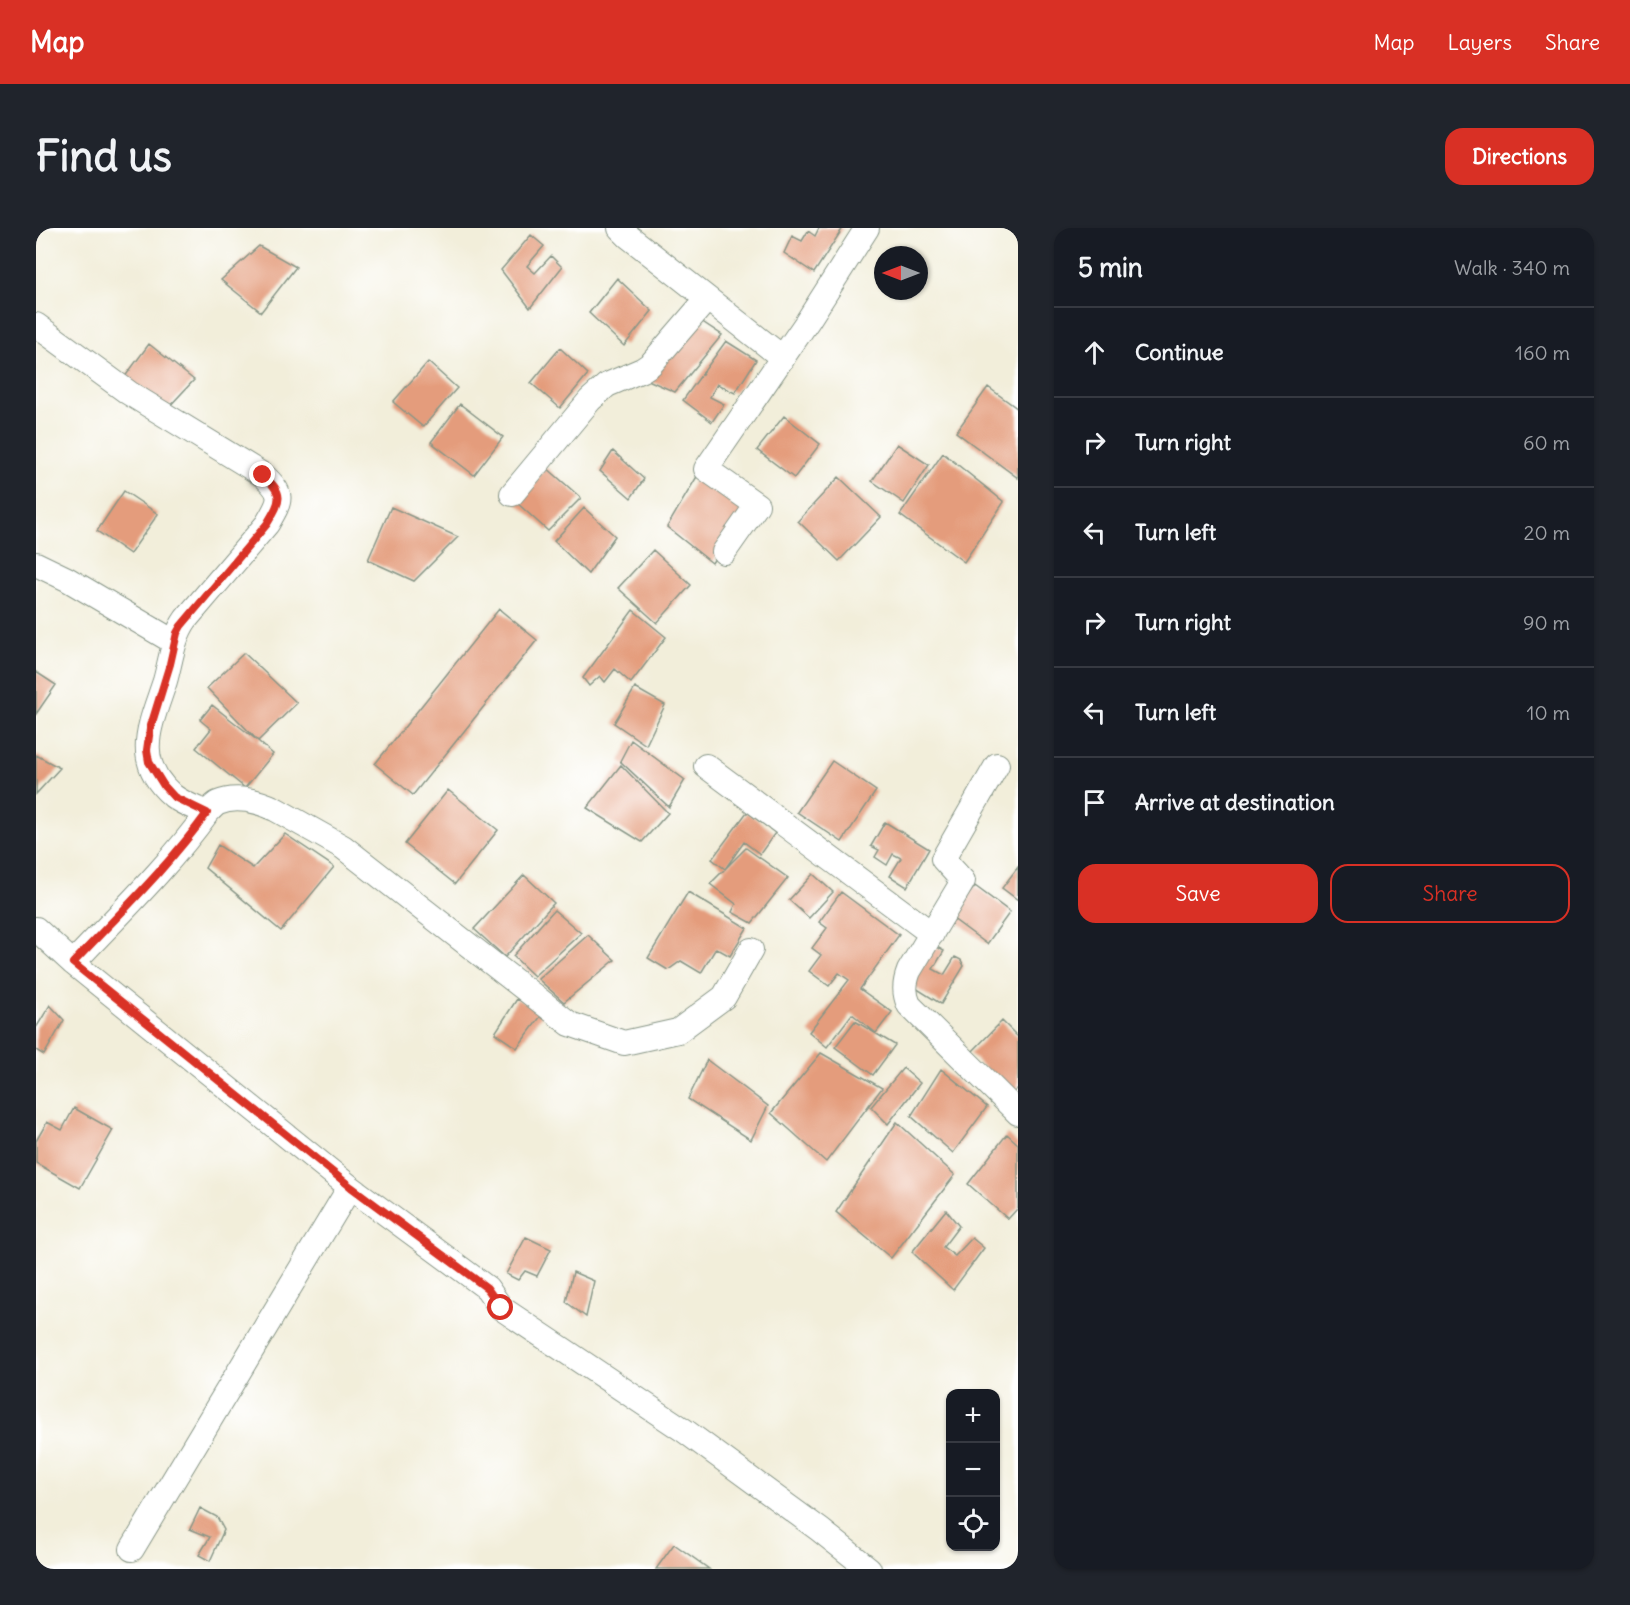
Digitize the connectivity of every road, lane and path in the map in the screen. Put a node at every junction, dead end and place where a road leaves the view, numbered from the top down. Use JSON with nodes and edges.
{"nodes":[{"id":1,"x":620,"y":228,"type":"edge"},
{"id":2,"x":867,"y":228,"type":"edge"},
{"id":3,"x":707,"y":298,"type":"junction"},
{"id":4,"x":36,"y":326,"type":"edge"},
{"id":5,"x":783,"y":358,"type":"junction"},
{"id":6,"x":512,"y":494,"type":"dead end"},
{"id":7,"x":724,"y":552,"type":"dead end"},
{"id":8,"x":36,"y":564,"type":"edge"},
{"id":9,"x":174,"y":642,"type":"junction"},
{"id":10,"x":997,"y":765,"type":"dead end"},
{"id":11,"x":706,"y":766,"type":"dead end"},
{"id":12,"x":207,"y":813,"type":"junction"},
{"id":13,"x":36,"y":930,"type":"edge"},
{"id":14,"x":932,"y":934,"type":"junction"},
{"id":15,"x":751,"y":950,"type":"dead end"},
{"id":16,"x":73,"y":963,"type":"junction"},
{"id":17,"x":1018,"y":1113,"type":"edge"},
{"id":18,"x":351,"y":1187,"type":"junction"},
{"id":19,"x":132,"y":1549,"type":"dead end"},
{"id":20,"x":869,"y":1569,"type":"edge"}],
"edges":[{"from":1,"to":3,"type":"street"},
{"from":2,"to":5,"type":"street"},
{"from":3,"to":5,"type":"street"},
{"from":3,"to":6,"type":"street"},
{"from":4,"to":9,"type":"street"},
{"from":5,"to":7,"type":"street"},
{"from":8,"to":9,"type":"street"},
{"from":9,"to":12,"type":"street"},
{"from":10,"to":14,"type":"street"},
{"from":11,"to":14,"type":"street"},
{"from":12,"to":15,"type":"street"},
{"from":12,"to":16,"type":"street"},
{"from":13,"to":16,"type":"street"},
{"from":14,"to":17,"type":"street"},
{"from":16,"to":18,"type":"street"},
{"from":18,"to":19,"type":"street"},
{"from":18,"to":20,"type":"street"}]}
